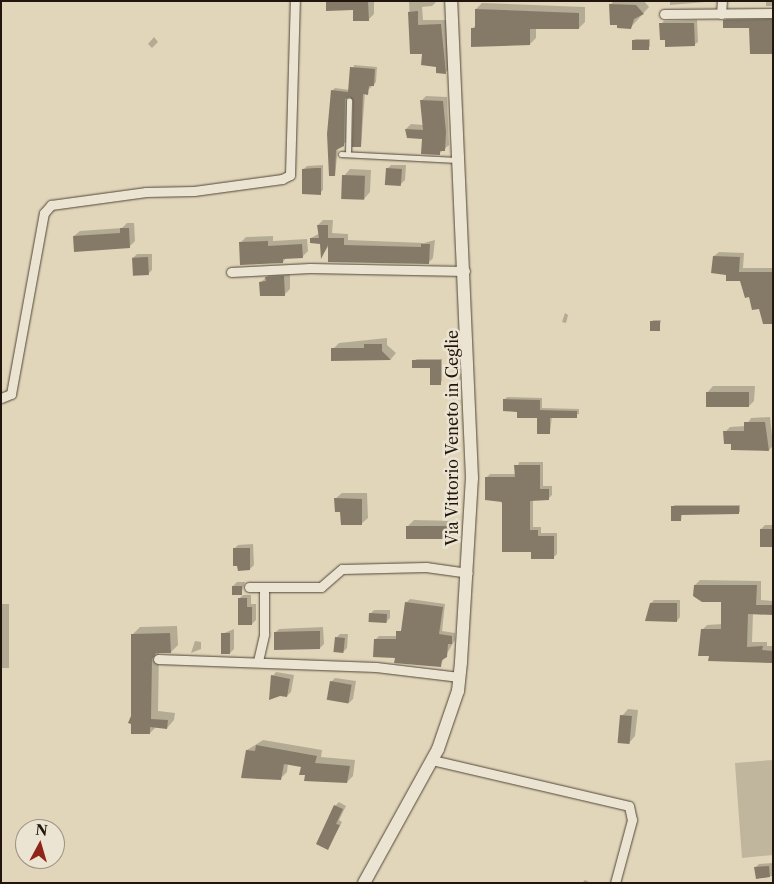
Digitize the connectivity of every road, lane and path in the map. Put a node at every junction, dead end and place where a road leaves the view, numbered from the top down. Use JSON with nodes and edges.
{"nodes":[{"id":1,"x":295,"y":1,"type":"edge"},
{"id":2,"x":452,"y":1,"type":"edge"},
{"id":3,"x":722,"y":1,"type":"edge"},
{"id":4,"x":773,"y":13,"type":"edge"},
{"id":5,"x":664,"y":14,"type":"dead end"},
{"id":6,"x":721,"y":14,"type":"junction"},
{"id":7,"x":349,"y":101,"type":"dead end"},
{"id":8,"x":341,"y":154,"type":"dead end"},
{"id":9,"x":348,"y":154,"type":"junction"},
{"id":10,"x":460,"y":160,"type":"junction"},
{"id":11,"x":465,"y":271,"type":"junction"},
{"id":12,"x":231,"y":272,"type":"dead end"},
{"id":13,"x":1,"y":398,"type":"edge"},
{"id":14,"x":468,"y":572,"type":"junction"},
{"id":15,"x":249,"y":587,"type":"dead end"},
{"id":16,"x":264,"y":588,"type":"junction"},
{"id":17,"x":158,"y":659,"type":"dead end"},
{"id":18,"x":258,"y":661,"type":"junction"},
{"id":19,"x":459,"y":677,"type":"junction"},
{"id":20,"x":432,"y":760,"type":"junction"},
{"id":21,"x":364,"y":883,"type":"edge"},
{"id":22,"x":615,"y":883,"type":"edge"}],
"edges":[{"from":1,"to":13,"type":"street"},
{"from":2,"to":10,"type":"main road","name":"Via Vittorio Veneto in Ceglie"},
{"from":3,"to":6,"type":"street"},
{"from":4,"to":6,"type":"street"},
{"from":5,"to":6,"type":"street"},
{"from":7,"to":9,"type":"lane"},
{"from":8,"to":9,"type":"lane"},
{"from":9,"to":10,"type":"lane"},
{"from":10,"to":11,"type":"main road","name":"Via Vittorio Veneto in Ceglie"},
{"from":11,"to":12,"type":"street"},
{"from":11,"to":14,"type":"main road","name":"Via Vittorio Veneto in Ceglie"},
{"from":14,"to":16,"type":"street"},
{"from":14,"to":19,"type":"main road","name":"Via Vittorio Veneto in Ceglie"},
{"from":15,"to":16,"type":"street"},
{"from":16,"to":18,"type":"street"},
{"from":17,"to":18,"type":"street"},
{"from":18,"to":19,"type":"street"},
{"from":19,"to":20,"type":"main road","name":"Via Vittorio Veneto in Ceglie"},
{"from":20,"to":21,"type":"main road","name":"Via Vittorio Veneto in Ceglie"},
{"from":20,"to":22,"type":"street"}]}
